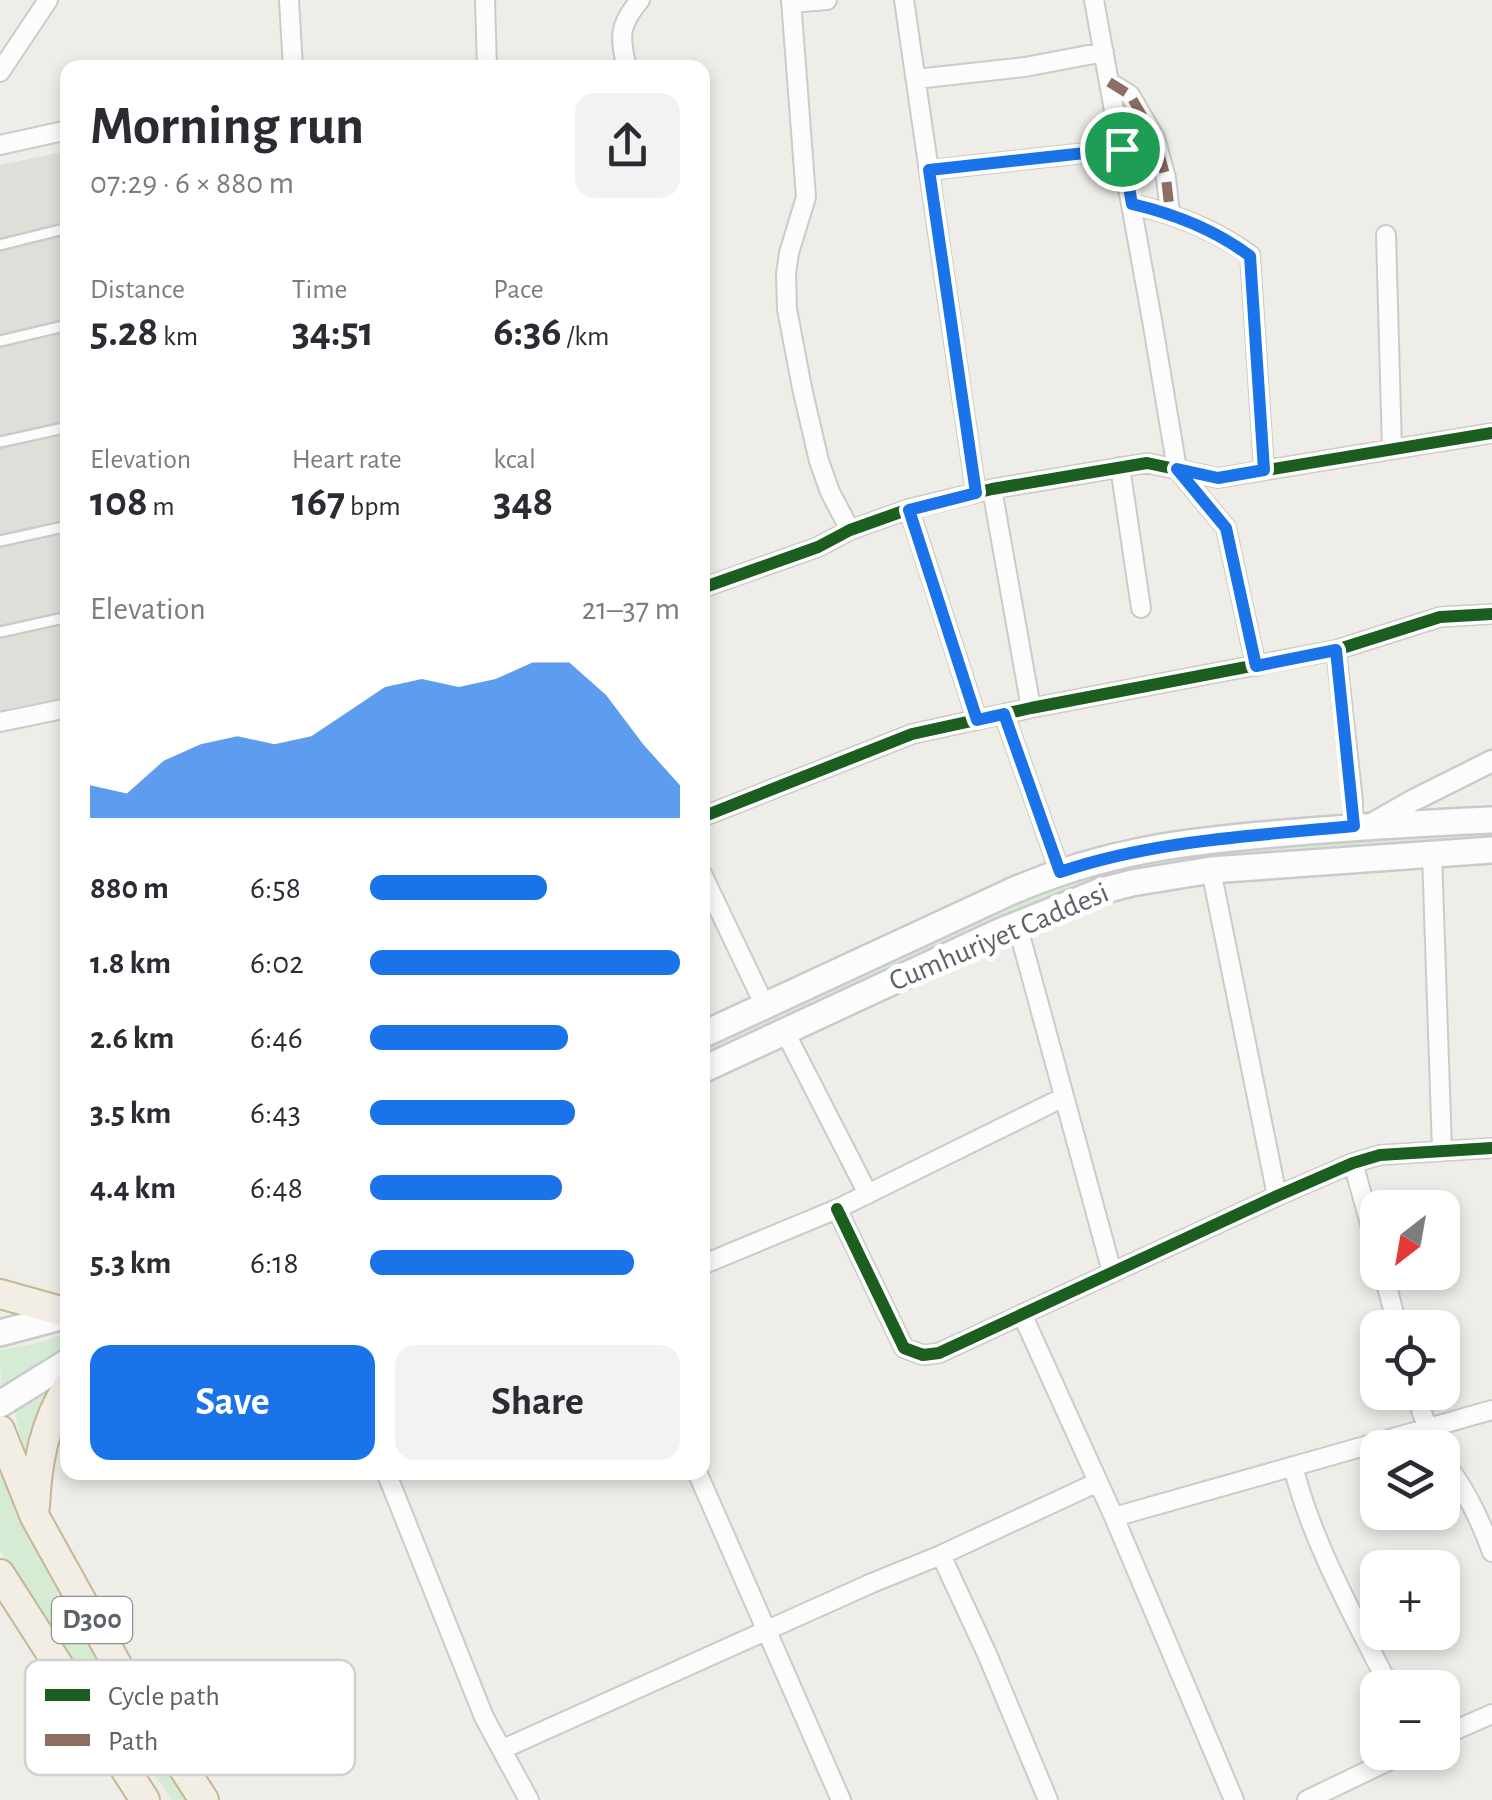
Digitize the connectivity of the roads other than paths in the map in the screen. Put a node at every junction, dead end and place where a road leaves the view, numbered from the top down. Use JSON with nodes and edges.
{"nodes":[{"id":1,"x":48,"y":0,"type":"edge"},
{"id":2,"x":289,"y":0,"type":"edge"},
{"id":3,"x":485,"y":0,"type":"edge"},
{"id":4,"x":640,"y":0,"type":"edge"},
{"id":5,"x":828,"y":0,"type":"edge"},
{"id":6,"x":904,"y":0,"type":"edge"},
{"id":7,"x":1094,"y":0,"type":"edge"},
{"id":8,"x":791,"y":1,"type":"edge"},
{"id":9,"x":1104,"y":52,"type":"junction"},
{"id":10,"x":293,"y":60,"type":"edge"},
{"id":11,"x":487,"y":60,"type":"edge"},
{"id":12,"x":625,"y":60,"type":"edge"},
{"id":13,"x":0,"y":72,"type":"edge"},
{"id":14,"x":916,"y":79,"type":"junction"},
{"id":15,"x":1109,"y":82,"type":"junction"},
{"id":16,"x":60,"y":132,"type":"edge"},
{"id":17,"x":0,"y":145,"type":"edge"},
{"id":18,"x":1122,"y":149,"type":"junction"},
{"id":19,"x":929,"y":170,"type":"junction"},
{"id":20,"x":1132,"y":204,"type":"junction"},
{"id":21,"x":1170,"y":213,"type":"junction"},
{"id":22,"x":60,"y":230,"type":"edge"},
{"id":23,"x":1386,"y":235,"type":"dead end"},
{"id":24,"x":0,"y":245,"type":"edge"},
{"id":25,"x":60,"y":327,"type":"edge"},
{"id":26,"x":0,"y":342,"type":"edge"},
{"id":27,"x":60,"y":429,"type":"edge"},
{"id":28,"x":1492,"y":433,"type":"edge"},
{"id":29,"x":0,"y":442,"type":"edge"},
{"id":30,"x":1392,"y":449,"type":"junction"},
{"id":31,"x":1120,"y":467,"type":"junction"},
{"id":32,"x":1177,"y":469,"type":"junction"},
{"id":33,"x":1264,"y":470,"type":"junction"},
{"id":34,"x":984,"y":491,"type":"junction"},
{"id":35,"x":909,"y":510,"type":"junction"},
{"id":36,"x":60,"y":528,"type":"edge"},
{"id":37,"x":850,"y":530,"type":"junction"},
{"id":38,"x":0,"y":541,"type":"edge"},
{"id":39,"x":710,"y":585,"type":"edge"},
{"id":40,"x":1141,"y":608,"type":"dead end"},
{"id":41,"x":1492,"y":614,"type":"edge"},
{"id":42,"x":60,"y":618,"type":"edge"},
{"id":43,"x":0,"y":632,"type":"edge"},
{"id":44,"x":1336,"y":650,"type":"junction"},
{"id":45,"x":1256,"y":666,"type":"junction"},
{"id":46,"x":1030,"y":708,"type":"junction"},
{"id":47,"x":60,"y":710,"type":"edge"},
{"id":48,"x":1004,"y":714,"type":"junction"},
{"id":49,"x":977,"y":720,"type":"junction"},
{"id":50,"x":0,"y":722,"type":"edge"},
{"id":51,"x":1492,"y":761,"type":"edge"},
{"id":52,"x":710,"y":814,"type":"edge"},
{"id":53,"x":1492,"y":820,"type":"edge"},
{"id":54,"x":1361,"y":826,"type":"junction"},
{"id":55,"x":1492,"y":850,"type":"edge"},
{"id":56,"x":1432,"y":854,"type":"junction"},
{"id":57,"x":1211,"y":870,"type":"junction"},
{"id":58,"x":1060,"y":872,"type":"junction"},
{"id":59,"x":710,"y":891,"type":"edge"},
{"id":60,"x":1017,"y":924,"type":"junction"},
{"id":61,"x":765,"y":1006,"type":"junction"},
{"id":62,"x":710,"y":1032,"type":"edge"},
{"id":63,"x":784,"y":1032,"type":"junction"},
{"id":64,"x":710,"y":1066,"type":"edge"},
{"id":65,"x":1064,"y":1097,"type":"junction"},
{"id":66,"x":1492,"y":1148,"type":"edge"},
{"id":67,"x":1442,"y":1150,"type":"junction"},
{"id":68,"x":1353,"y":1163,"type":"junction"},
{"id":69,"x":1361,"y":1190,"type":"edge"},
{"id":70,"x":868,"y":1194,"type":"junction"},
{"id":71,"x":1276,"y":1196,"type":"junction"},
{"id":72,"x":837,"y":1209,"type":"junction"},
{"id":73,"x":710,"y":1262,"type":"edge"},
{"id":74,"x":1112,"y":1272,"type":"junction"},
{"id":75,"x":0,"y":1294,"type":"edge"},
{"id":76,"x":60,"y":1312,"type":"edge"},
{"id":77,"x":1022,"y":1314,"type":"junction"},
{"id":78,"x":60,"y":1316,"type":"edge"},
{"id":79,"x":0,"y":1333,"type":"edge"},
{"id":80,"x":60,"y":1367,"type":"edge"},
{"id":81,"x":60,"y":1401,"type":"edge"},
{"id":82,"x":0,"y":1404,"type":"edge"},
{"id":83,"x":1422,"y":1410,"type":"edge"},
{"id":84,"x":1492,"y":1410,"type":"edge"},
{"id":85,"x":1428,"y":1427,"type":"junction"},
{"id":86,"x":0,"y":1430,"type":"edge"},
{"id":87,"x":1429,"y":1430,"type":"edge"},
{"id":88,"x":1293,"y":1466,"type":"junction"},
{"id":89,"x":389,"y":1480,"type":"edge"},
{"id":90,"x":700,"y":1480,"type":"edge"},
{"id":91,"x":1098,"y":1482,"type":"junction"},
{"id":92,"x":1460,"y":1484,"type":"edge"},
{"id":93,"x":1114,"y":1517,"type":"junction"},
{"id":94,"x":35,"y":1518,"type":"junction"},
{"id":95,"x":1492,"y":1552,"type":"edge"},
{"id":96,"x":942,"y":1555,"type":"junction"},
{"id":97,"x":0,"y":1574,"type":"edge"},
{"id":98,"x":766,"y":1630,"type":"junction"},
{"id":99,"x":55,"y":1660,"type":"edge"},
{"id":100,"x":114,"y":1660,"type":"edge"},
{"id":101,"x":1381,"y":1670,"type":"edge"},
{"id":102,"x":1492,"y":1714,"type":"edge"},
{"id":103,"x":1460,"y":1728,"type":"edge"},
{"id":104,"x":503,"y":1749,"type":"junction"},
{"id":105,"x":1370,"y":1770,"type":"edge"},
{"id":106,"x":129,"y":1775,"type":"edge"},
{"id":107,"x":188,"y":1775,"type":"edge"},
{"id":108,"x":145,"y":1800,"type":"edge"},
{"id":109,"x":204,"y":1800,"type":"edge"},
{"id":110,"x":530,"y":1800,"type":"edge"},
{"id":111,"x":840,"y":1800,"type":"edge"},
{"id":112,"x":1048,"y":1800,"type":"edge"},
{"id":113,"x":1234,"y":1800,"type":"edge"},
{"id":114,"x":1307,"y":1800,"type":"edge"}],
"edges":[{"from":1,"to":13,"type":"street"},
{"from":2,"to":10,"type":"street"},
{"from":3,"to":11,"type":"street"},
{"from":4,"to":12,"type":"street"},
{"from":5,"to":8,"type":"street"},
{"from":6,"to":14,"type":"street"},
{"from":7,"to":9,"type":"street"},
{"from":8,"to":37,"type":"street"},
{"from":9,"to":14,"type":"street"},
{"from":9,"to":15,"type":"street"},
{"from":14,"to":19,"type":"street"},
{"from":15,"to":18,"type":"street"},
{"from":15,"to":21,"type":"street"},
{"from":16,"to":17,"type":"street"},
{"from":18,"to":19,"type":"street"},
{"from":18,"to":20,"type":"street"},
{"from":19,"to":34,"type":"street"},
{"from":20,"to":21,"type":"street"},
{"from":20,"to":32,"type":"street"},
{"from":21,"to":33,"type":"street"},
{"from":22,"to":24,"type":"lane"},
{"from":23,"to":30,"type":"street"},
{"from":25,"to":26,"type":"lane"},
{"from":27,"to":29,"type":"lane"},
{"from":28,"to":30,"type":"street"},
{"from":30,"to":33,"type":"street"},
{"from":31,"to":32,"type":"street"},
{"from":31,"to":34,"type":"street"},
{"from":31,"to":40,"type":"street"},
{"from":32,"to":33,"type":"street"},
{"from":32,"to":45,"type":"street"},
{"from":34,"to":35,"type":"street"},
{"from":34,"to":46,"type":"street"},
{"from":35,"to":37,"type":"street"},
{"from":35,"to":49,"type":"street"},
{"from":36,"to":38,"type":"lane"},
{"from":37,"to":39,"type":"street"},
{"from":41,"to":44,"type":"street"},
{"from":42,"to":43,"type":"lane"},
{"from":44,"to":45,"type":"street"},
{"from":44,"to":54,"type":"street"},
{"from":45,"to":46,"type":"street"},
{"from":46,"to":48,"type":"street"},
{"from":47,"to":50,"type":"street"},
{"from":48,"to":49,"type":"street"},
{"from":48,"to":58,"type":"street"},
{"from":49,"to":52,"type":"street"},
{"from":51,"to":54,"type":"street"},
{"from":53,"to":54,"type":"main road","name":"Cumhuriyet Caddesi"},
{"from":54,"to":58,"type":"main road","name":"Cumhuriyet Caddesi"},
{"from":55,"to":56,"type":"main road","name":"Cumhuriyet Caddesi"},
{"from":56,"to":57,"type":"main road","name":"Cumhuriyet Caddesi"},
{"from":56,"to":67,"type":"street"},
{"from":57,"to":60,"type":"main road","name":"Cumhuriyet Caddesi"},
{"from":57,"to":71,"type":"street"},
{"from":58,"to":61,"type":"main road","name":"Cumhuriyet Caddesi"},
{"from":59,"to":61,"type":"street"},
{"from":60,"to":63,"type":"main road","name":"Cumhuriyet Caddesi"},
{"from":60,"to":65,"type":"street"},
{"from":61,"to":62,"type":"main road","name":"Cumhuriyet Caddesi"},
{"from":63,"to":64,"type":"main road","name":"Cumhuriyet Caddesi"},
{"from":63,"to":70,"type":"street"},
{"from":65,"to":70,"type":"street"},
{"from":65,"to":74,"type":"street"},
{"from":66,"to":67,"type":"street"},
{"from":67,"to":68,"type":"street"},
{"from":68,"to":69,"type":"street"},
{"from":68,"to":71,"type":"street"},
{"from":70,"to":72,"type":"street"},
{"from":71,"to":74,"type":"street"},
{"from":72,"to":73,"type":"street"},
{"from":72,"to":77,"type":"street"},
{"from":74,"to":77,"type":"street"},
{"from":75,"to":76,"type":"highway"},
{"from":77,"to":91,"type":"street"},
{"from":78,"to":79,"type":"main road"},
{"from":80,"to":82,"type":"main road"},
{"from":81,"to":94,"type":"highway"},
{"from":83,"to":85,"type":"street"},
{"from":84,"to":85,"type":"street"},
{"from":85,"to":87,"type":"street"},
{"from":85,"to":88,"type":"street"},
{"from":86,"to":94,"type":"highway","number":"D300"},
{"from":88,"to":93,"type":"street"},
{"from":88,"to":101,"type":"street"},
{"from":89,"to":104,"type":"street"},
{"from":90,"to":98,"type":"street"},
{"from":91,"to":93,"type":"street"},
{"from":91,"to":96,"type":"street"},
{"from":92,"to":95,"type":"street"},
{"from":93,"to":113,"type":"street"},
{"from":94,"to":100,"type":"highway","number":"D300"},
{"from":96,"to":98,"type":"street"},
{"from":96,"to":112,"type":"street"},
{"from":97,"to":99,"type":"highway","number":"D300"},
{"from":98,"to":104,"type":"street"},
{"from":98,"to":111,"type":"street"},
{"from":102,"to":103,"type":"street"},
{"from":104,"to":110,"type":"street"},
{"from":105,"to":114,"type":"street"},
{"from":106,"to":108,"type":"highway","number":"D300"},
{"from":107,"to":109,"type":"highway","number":"D300"}]}
